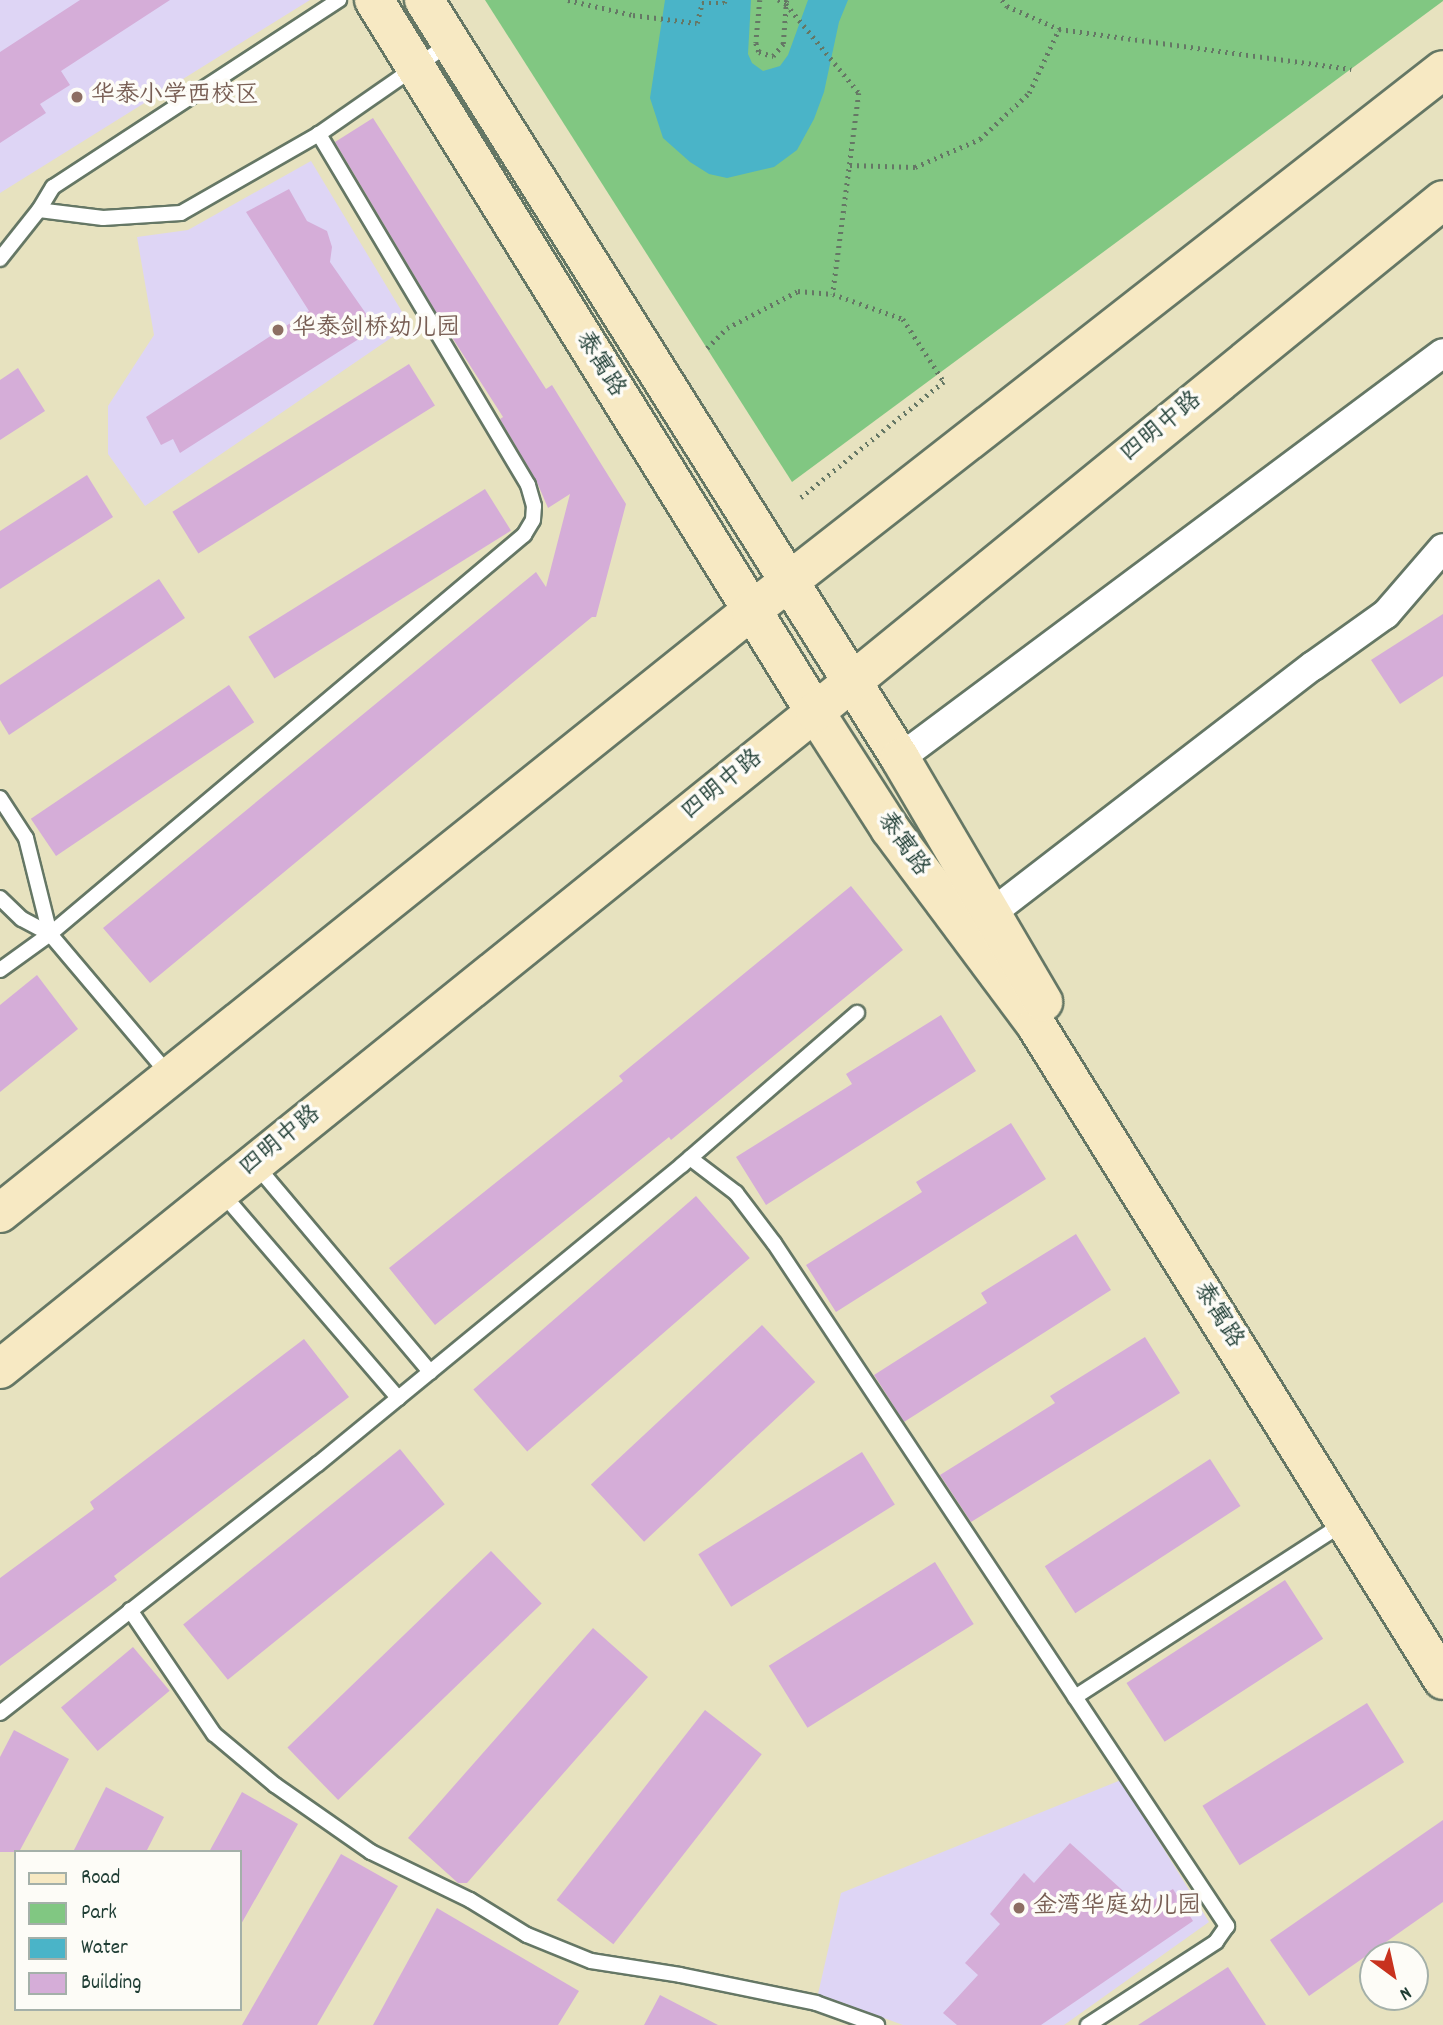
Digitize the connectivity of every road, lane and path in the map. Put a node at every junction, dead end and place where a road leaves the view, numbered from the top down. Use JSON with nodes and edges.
{"nodes":[{"id":1,"x":338,"y":0,"type":"edge"},
{"id":2,"x":374,"y":0,"type":"edge"},
{"id":3,"x":424,"y":0,"type":"edge"},
{"id":4,"x":568,"y":0,"type":"edge"},
{"id":5,"x":725,"y":0,"type":"edge"},
{"id":6,"x":760,"y":0,"type":"edge"},
{"id":7,"x":778,"y":0,"type":"edge"},
{"id":8,"x":1002,"y":0,"type":"edge"},
{"id":9,"x":786,"y":2,"type":"edge"},
{"id":10,"x":1059,"y":29,"type":"junction"},
{"id":11,"x":450,"y":43,"type":"junction"},
{"id":12,"x":414,"y":68,"type":"junction"},
{"id":13,"x":1351,"y":69,"type":"dead end"},
{"id":14,"x":1443,"y":70,"type":"edge"},
{"id":15,"x":319,"y":134,"type":"junction"},
{"id":16,"x":850,"y":165,"type":"junction"},
{"id":17,"x":1443,"y":200,"type":"edge"},
{"id":18,"x":39,"y":210,"type":"junction"},
{"id":19,"x":0,"y":259,"type":"edge"},
{"id":20,"x":833,"y":294,"type":"junction"},
{"id":21,"x":707,"y":348,"type":"dead end"},
{"id":22,"x":1443,"y":353,"type":"edge"},
{"id":23,"x":801,"y":498,"type":"dead end"},
{"id":24,"x":1443,"y":548,"type":"edge"},
{"id":25,"x":789,"y":582,"type":"junction"},
{"id":26,"x":751,"y":611,"type":"junction"},
{"id":27,"x":851,"y":681,"type":"junction"},
{"id":28,"x":815,"y":712,"type":"junction"},
{"id":29,"x":900,"y":758,"type":"junction"},
{"id":30,"x":0,"y":798,"type":"edge"},
{"id":31,"x":0,"y":898,"type":"edge"},
{"id":32,"x":993,"y":912,"type":"junction"},
{"id":33,"x":50,"y":934,"type":"junction"},
{"id":34,"x":0,"y":970,"type":"edge"},
{"id":35,"x":857,"y":1013,"type":"dead end"},
{"id":36,"x":170,"y":1077,"type":"junction"},
{"id":37,"x":690,"y":1158,"type":"junction"},
{"id":38,"x":255,"y":1164,"type":"junction"},
{"id":39,"x":220,"y":1192,"type":"junction"},
{"id":40,"x":0,"y":1213,"type":"edge"},
{"id":41,"x":0,"y":1369,"type":"edge"},
{"id":42,"x":430,"y":1372,"type":"junction"},
{"id":43,"x":398,"y":1398,"type":"junction"},
{"id":44,"x":1345,"y":1522,"type":"junction"},
{"id":45,"x":130,"y":1610,"type":"junction"},
{"id":46,"x":1443,"y":1642,"type":"edge"},
{"id":47,"x":1443,"y":1680,"type":"edge"},
{"id":48,"x":1075,"y":1697,"type":"junction"},
{"id":49,"x":0,"y":1713,"type":"edge"},
{"id":50,"x":877,"y":2025,"type":"edge"},
{"id":51,"x":1088,"y":2025,"type":"edge"}],
"edges":[{"from":1,"to":18,"type":"lane"},
{"from":2,"to":12,"type":"main road","name":"泰寓路"},
{"from":3,"to":11,"type":"main road","name":"泰寓路"},
{"from":4,"to":5,"type":"path"},
{"from":6,"to":9,"type":"path"},
{"from":7,"to":9,"type":"path"},
{"from":8,"to":10,"type":"path"},
{"from":9,"to":16,"type":"path"},
{"from":10,"to":13,"type":"path"},
{"from":10,"to":16,"type":"path"},
{"from":11,"to":12,"type":"lane"},
{"from":11,"to":25,"type":"main road","name":"泰寓路"},
{"from":12,"to":15,"type":"lane"},
{"from":12,"to":26,"type":"main road","name":"泰寓路"},
{"from":14,"to":25,"type":"main road"},
{"from":15,"to":18,"type":"lane"},
{"from":15,"to":33,"type":"lane"},
{"from":16,"to":20,"type":"path"},
{"from":17,"to":27,"type":"main road","name":"四明中路"},
{"from":18,"to":19,"type":"lane"},
{"from":20,"to":21,"type":"path"},
{"from":20,"to":23,"type":"path"},
{"from":22,"to":29,"type":"street"},
{"from":24,"to":32,"type":"street"},
{"from":25,"to":26,"type":"main road"},
{"from":25,"to":27,"type":"main road","name":"泰寓路"},
{"from":26,"to":28,"type":"main road","name":"泰寓路"},
{"from":26,"to":36,"type":"main road"},
{"from":27,"to":28,"type":"main road","name":"四明中路"},
{"from":27,"to":29,"type":"main road","name":"泰寓路"},
{"from":28,"to":38,"type":"main road","name":"四明中路"},
{"from":28,"to":44,"type":"main road","name":"泰寓路"},
{"from":29,"to":32,"type":"main road","name":"泰寓路"},
{"from":30,"to":33,"type":"lane"},
{"from":31,"to":33,"type":"lane"},
{"from":32,"to":46,"type":"main road","name":"泰寓路"},
{"from":33,"to":34,"type":"lane"},
{"from":33,"to":36,"type":"lane"},
{"from":35,"to":37,"type":"lane"},
{"from":36,"to":40,"type":"main road"},
{"from":37,"to":42,"type":"lane"},
{"from":37,"to":48,"type":"lane"},
{"from":38,"to":39,"type":"main road","name":"四明中路"},
{"from":38,"to":42,"type":"lane"},
{"from":39,"to":41,"type":"main road","name":"四明中路"},
{"from":39,"to":43,"type":"lane"},
{"from":42,"to":43,"type":"lane"},
{"from":43,"to":45,"type":"lane"},
{"from":44,"to":47,"type":"main road","name":"泰寓路"},
{"from":44,"to":48,"type":"lane"},
{"from":45,"to":49,"type":"lane"},
{"from":45,"to":50,"type":"lane"},
{"from":48,"to":51,"type":"lane"}]}
